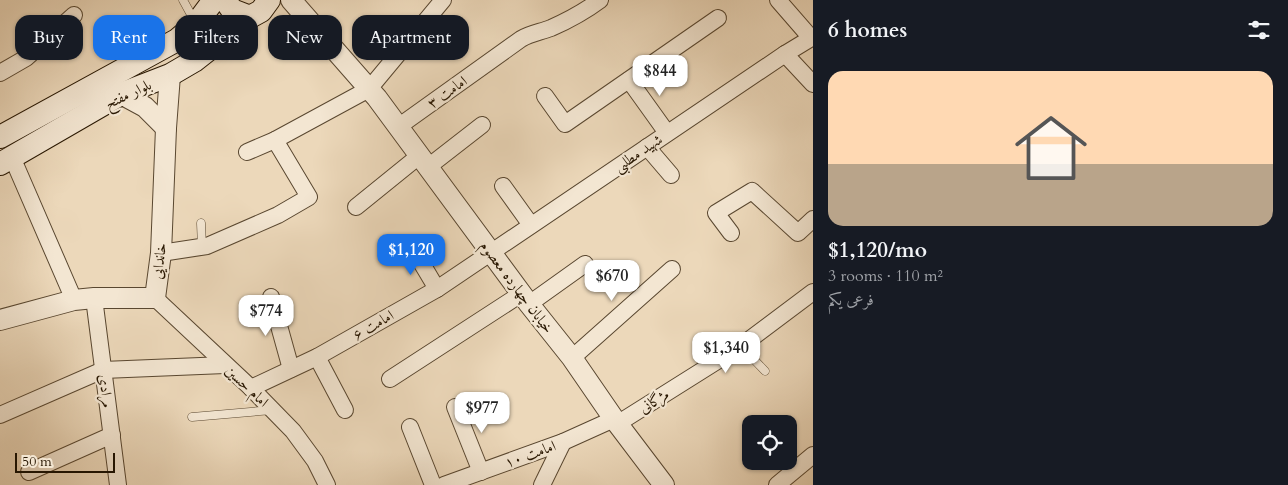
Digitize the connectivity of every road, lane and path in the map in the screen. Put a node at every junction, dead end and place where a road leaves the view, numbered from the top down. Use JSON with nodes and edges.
{"nodes":[{"id":1,"x":184,"y":0,"type":"edge"},
{"id":2,"x":214,"y":0,"type":"edge"},
{"id":3,"x":225,"y":0,"type":"edge"},
{"id":4,"x":269,"y":0,"type":"edge"},
{"id":5,"x":291,"y":0,"type":"edge"},
{"id":6,"x":443,"y":0,"type":"edge"},
{"id":7,"x":600,"y":0,"type":"edge"},
{"id":8,"x":778,"y":0,"type":"edge"},
{"id":9,"x":192,"y":15,"type":"edge"},
{"id":10,"x":203,"y":15,"type":"edge"},
{"id":11,"x":245,"y":15,"type":"edge"},
{"id":12,"x":254,"y":15,"type":"edge"},
{"id":13,"x":718,"y":18,"type":"dead end"},
{"id":14,"x":812,"y":38,"type":"edge"},
{"id":15,"x":175,"y":41,"type":"edge"},
{"id":16,"x":785,"y":54,"type":"junction"},
{"id":17,"x":23,"y":60,"type":"edge"},
{"id":18,"x":196,"y":60,"type":"edge"},
{"id":19,"x":0,"y":73,"type":"edge"},
{"id":20,"x":170,"y":75,"type":"junction"},
{"id":21,"x":629,"y":80,"type":"junction"},
{"id":22,"x":813,"y":84,"type":"edge"},
{"id":23,"x":369,"y":89,"type":"junction"},
{"id":24,"x":121,"y":94,"type":"junction"},
{"id":25,"x":545,"y":96,"type":"dead end"},
{"id":26,"x":482,"y":125,"type":"dead end"},
{"id":27,"x":398,"y":127,"type":"junction"},
{"id":28,"x":166,"y":128,"type":"junction"},
{"id":29,"x":667,"y":133,"type":"junction"},
{"id":30,"x":0,"y":136,"type":"edge"},
{"id":31,"x":275,"y":140,"type":"junction"},
{"id":32,"x":647,"y":146,"type":"junction"},
{"id":33,"x":247,"y":152,"type":"dead end"},
{"id":34,"x":6,"y":161,"type":"edge"},
{"id":35,"x":424,"y":162,"type":"junction"},
{"id":36,"x":671,"y":175,"type":"dead end"},
{"id":37,"x":503,"y":186,"type":"dead end"},
{"id":38,"x":356,"y":207,"type":"dead end"},
{"id":39,"x":813,"y":219,"type":"edge"},
{"id":40,"x":201,"y":223,"type":"dead end"},
{"id":41,"x":531,"y":225,"type":"junction"},
{"id":42,"x":732,"y":233,"type":"dead end"},
{"id":43,"x":202,"y":247,"type":"junction"},
{"id":44,"x":412,"y":247,"type":"dead end"},
{"id":45,"x":162,"y":253,"type":"junction"},
{"id":46,"x":491,"y":253,"type":"junction"},
{"id":47,"x":585,"y":264,"type":"dead end"},
{"id":48,"x":672,"y":269,"type":"dead end"},
{"id":49,"x":437,"y":288,"type":"junction"},
{"id":50,"x":813,"y":292,"type":"edge"},
{"id":51,"x":271,"y":297,"type":"dead end"},
{"id":52,"x":94,"y":298,"type":"junction"},
{"id":53,"x":154,"y":298,"type":"junction"},
{"id":54,"x":525,"y":299,"type":"junction"},
{"id":55,"x":74,"y":300,"type":"junction"},
{"id":56,"x":0,"y":320,"type":"edge"},
{"id":57,"x":741,"y":346,"type":"junction"},
{"id":58,"x":317,"y":357,"type":"junction"},
{"id":59,"x":572,"y":358,"type":"junction"},
{"id":60,"x":225,"y":365,"type":"junction"},
{"id":61,"x":103,"y":370,"type":"junction"},
{"id":62,"x":291,"y":370,"type":"junction"},
{"id":63,"x":765,"y":372,"type":"dead end"},
{"id":64,"x":390,"y":379,"type":"dead end"},
{"id":65,"x":251,"y":388,"type":"junction"},
{"id":66,"x":455,"y":407,"type":"dead end"},
{"id":67,"x":273,"y":410,"type":"junction"},
{"id":68,"x":345,"y":410,"type":"dead end"},
{"id":69,"x":0,"y":415,"type":"edge"},
{"id":70,"x":192,"y":418,"type":"dead end"},
{"id":71,"x":615,"y":422,"type":"junction"},
{"id":72,"x":410,"y":427,"type":"dead end"},
{"id":73,"x":112,"y":435,"type":"junction"},
{"id":74,"x":563,"y":442,"type":"junction"},
{"id":75,"x":813,"y":455,"type":"edge"},
{"id":76,"x":29,"y":472,"type":"dead end"},
{"id":77,"x":481,"y":472,"type":"junction"},
{"id":78,"x":118,"y":485,"type":"edge"},
{"id":79,"x":327,"y":485,"type":"edge"},
{"id":80,"x":433,"y":485,"type":"edge"},
{"id":81,"x":444,"y":485,"type":"edge"},
{"id":82,"x":542,"y":485,"type":"edge"},
{"id":83,"x":664,"y":485,"type":"edge"},
{"id":84,"x":777,"y":485,"type":"edge"}],
"edges":[{"from":1,"to":9,"type":"lane"},
{"from":2,"to":10,"type":"main road","name":"بلوار مفتح"},
{"from":3,"to":11,"type":"main road"},
{"from":4,"to":12,"type":"main road","name":"بلوار مفتح"},
{"from":5,"to":23,"type":"street","name":"خیابان چهارده معصوم"},
{"from":6,"to":23,"type":"street"},
{"from":7,"to":27,"type":"street","name":"امامت ۳"},
{"from":8,"to":14,"type":"street"},
{"from":13,"to":21,"type":"street"},
{"from":14,"to":16,"type":"street","name":"شهید مطلبی"},
{"from":15,"to":30,"type":"main road","name":"بلوار مفتح"},
{"from":16,"to":22,"type":"street"},
{"from":16,"to":29,"type":"street","name":"شهید مطلبی"},
{"from":17,"to":19,"type":"street"},
{"from":18,"to":20,"type":"main road","name":"بلوار مفتح"},
{"from":20,"to":24,"type":"main road","name":"بلوار مفتح"},
{"from":20,"to":28,"type":"street","name":"خاندایی"},
{"from":21,"to":25,"type":"street"},
{"from":21,"to":29,"type":"street"},
{"from":23,"to":27,"type":"street","name":"خیابان چهارده معصوم"},
{"from":23,"to":31,"type":"street"},
{"from":24,"to":28,"type":"street"},
{"from":24,"to":34,"type":"main road","name":"بلوار مفتح"},
{"from":26,"to":35,"type":"street"},
{"from":27,"to":35,"type":"street","name":"خیابان چهارده معصوم"},
{"from":28,"to":45,"type":"street","name":"خاندایی"},
{"from":29,"to":32,"type":"street","name":"شهید مطلبی"},
{"from":31,"to":33,"type":"street"},
{"from":31,"to":43,"type":"street"},
{"from":32,"to":36,"type":"street"},
{"from":32,"to":41,"type":"street","name":"شهید مطلبی"},
{"from":34,"to":55,"type":"street"},
{"from":35,"to":38,"type":"street"},
{"from":35,"to":46,"type":"street","name":"خیابان چهارده معصوم"},
{"from":37,"to":41,"type":"street"},
{"from":39,"to":42,"type":"street"},
{"from":40,"to":43,"type":"lane"},
{"from":41,"to":46,"type":"street","name":"شهید مطلبی"},
{"from":43,"to":45,"type":"street"},
{"from":44,"to":49,"type":"street"},
{"from":45,"to":53,"type":"street","name":"خاندایی"},
{"from":46,"to":49,"type":"street","name":"امامت ۶"},
{"from":46,"to":54,"type":"street","name":"خیابان چهارده معصوم"},
{"from":47,"to":54,"type":"street"},
{"from":48,"to":59,"type":"street"},
{"from":49,"to":58,"type":"street","name":"امامت ۶"},
{"from":50,"to":57,"type":"street","name":"مژگانی"},
{"from":51,"to":62,"type":"street"},
{"from":52,"to":53,"type":"street","name":"خاندایی"},
{"from":52,"to":55,"type":"street","name":"خاندایی"},
{"from":52,"to":61,"type":"street","name":"مرادی"},
{"from":53,"to":60,"type":"street","name":"امام حسین"},
{"from":54,"to":59,"type":"street","name":"خیابان چهارده معصوم"},
{"from":54,"to":64,"type":"street"},
{"from":55,"to":56,"type":"street","name":"خاندایی"},
{"from":57,"to":63,"type":"lane"},
{"from":57,"to":71,"type":"street","name":"مژگانی"},
{"from":58,"to":62,"type":"street","name":"امامت ۶"},
{"from":58,"to":68,"type":"street"},
{"from":59,"to":71,"type":"street","name":"خیابان چهارده معصوم"},
{"from":60,"to":61,"type":"street"},
{"from":60,"to":65,"type":"street","name":"امام حسین"},
{"from":61,"to":69,"type":"street"},
{"from":61,"to":73,"type":"street","name":"مرادی"},
{"from":62,"to":65,"type":"street","name":"امامت ۶"},
{"from":65,"to":67,"type":"street","name":"امام حسین"},
{"from":66,"to":77,"type":"street"},
{"from":67,"to":70,"type":"lane"},
{"from":67,"to":79,"type":"street","name":"امام حسین"},
{"from":71,"to":74,"type":"street","name":"امامت ۱۰"},
{"from":71,"to":83,"type":"street","name":"خیابان چهارده معصوم"},
{"from":72,"to":80,"type":"street"},
{"from":73,"to":76,"type":"street"},
{"from":73,"to":78,"type":"street","name":"مرادی"},
{"from":74,"to":77,"type":"street","name":"امامت ۱۰"},
{"from":74,"to":82,"type":"street"},
{"from":75,"to":84,"type":"street"},
{"from":77,"to":81,"type":"street","name":"امامت ۱۰"}]}
